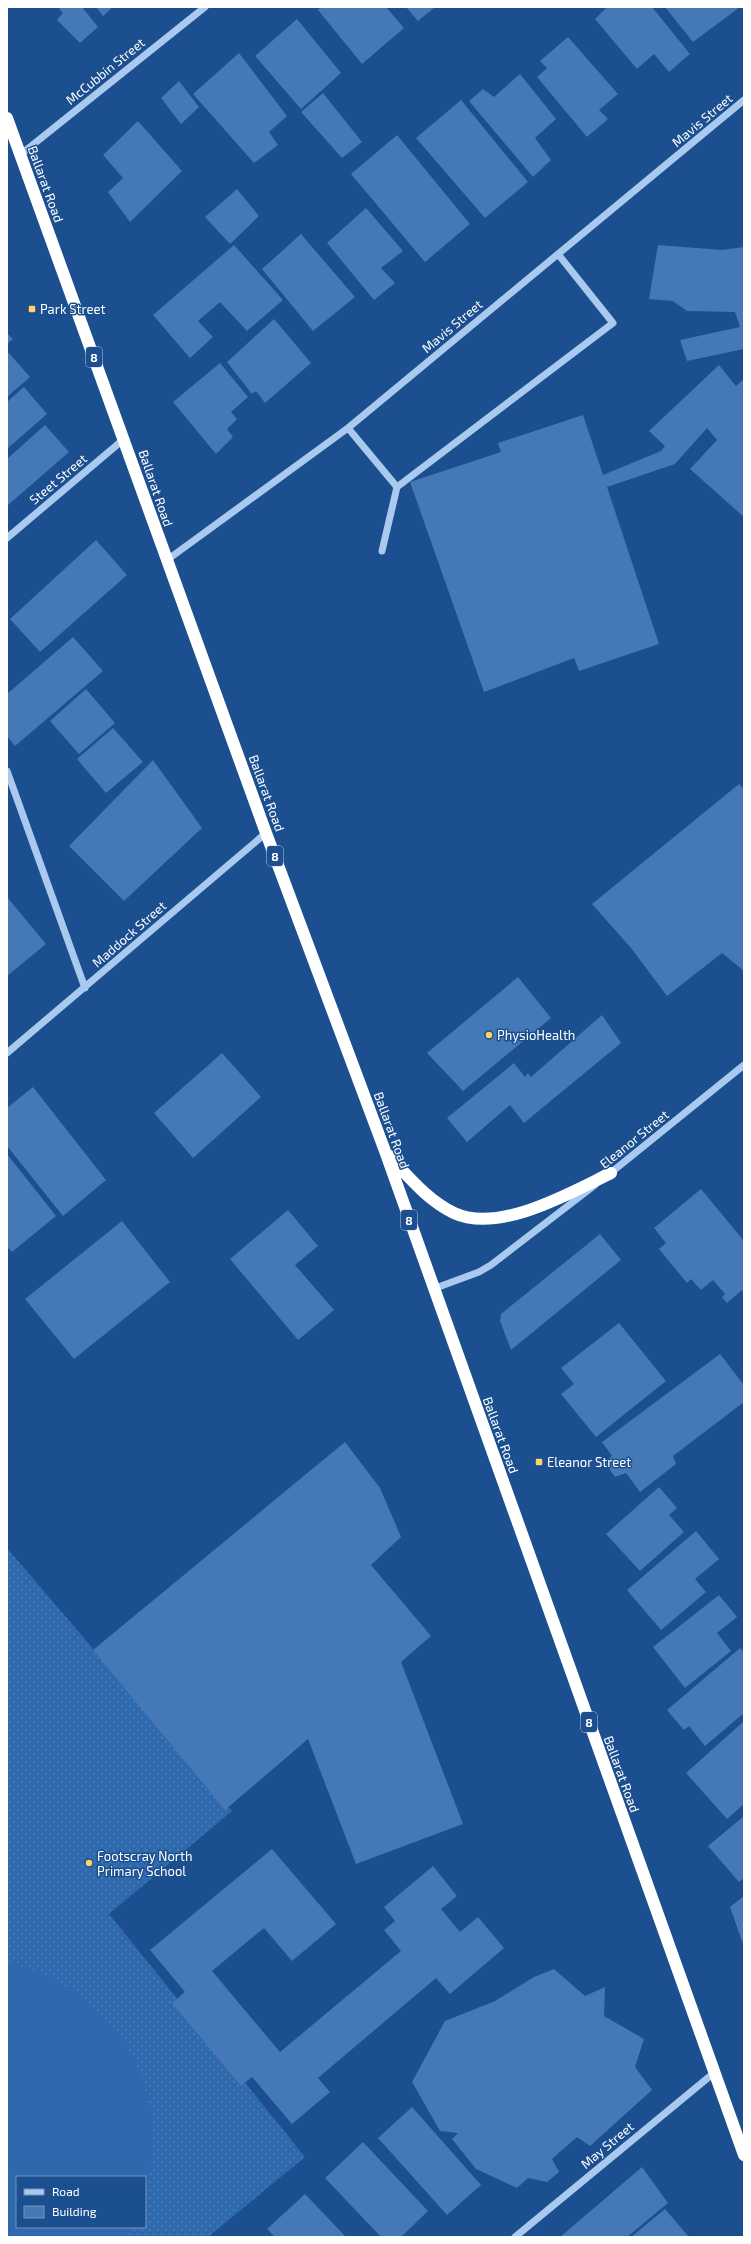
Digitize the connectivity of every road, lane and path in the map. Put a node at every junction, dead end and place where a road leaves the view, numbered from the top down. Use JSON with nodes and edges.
{"nodes":[{"id":1,"x":204,"y":7,"type":"edge"},
{"id":2,"x":744,"y":100,"type":"edge"},
{"id":3,"x":7,"y":118,"type":"edge"},
{"id":4,"x":20,"y":155,"type":"junction"},
{"id":5,"x":558,"y":254,"type":"junction"},
{"id":6,"x":348,"y":428,"type":"junction"},
{"id":7,"x":124,"y":439,"type":"junction"},
{"id":8,"x":397,"y":487,"type":"junction"},
{"id":9,"x":7,"y":538,"type":"edge"},
{"id":10,"x":382,"y":551,"type":"dead end"},
{"id":11,"x":167,"y":560,"type":"junction"},
{"id":12,"x":7,"y":771,"type":"edge"},
{"id":13,"x":9,"y":786,"type":"edge"},
{"id":14,"x":266,"y":833,"type":"junction"},
{"id":15,"x":85,"y":988,"type":"junction"},
{"id":16,"x":7,"y":1053,"type":"edge"},
{"id":17,"x":744,"y":1065,"type":"edge"},
{"id":18,"x":385,"y":1151,"type":"junction"},
{"id":19,"x":611,"y":1173,"type":"junction"},
{"id":20,"x":433,"y":1289,"type":"junction"},
{"id":21,"x":715,"y":2072,"type":"junction"},
{"id":22,"x":744,"y":2155,"type":"edge"},
{"id":23,"x":515,"y":2237,"type":"edge"}],
"edges":[{"from":1,"to":4,"type":"street","name":"McCubbin Street"},
{"from":2,"to":5,"type":"street","name":"Mavis Street"},
{"from":3,"to":4,"type":"highway","name":"Ballarat Road","number":"8"},
{"from":4,"to":7,"type":"highway","name":"Ballarat Road","number":"8"},
{"from":5,"to":6,"type":"street","name":"Mavis Street"},
{"from":5,"to":8,"type":"street"},
{"from":6,"to":8,"type":"street"},
{"from":6,"to":11,"type":"street","name":"Mavis Street"},
{"from":7,"to":9,"type":"street","name":"Steet Street"},
{"from":7,"to":11,"type":"highway","name":"Ballarat Road","number":"8"},
{"from":8,"to":10,"type":"street"},
{"from":11,"to":14,"type":"highway","name":"Ballarat Road","number":"8"},
{"from":12,"to":13,"type":"street"},
{"from":13,"to":15,"type":"street"},
{"from":14,"to":15,"type":"street","name":"Maddock Street"},
{"from":14,"to":18,"type":"highway","name":"Ballarat Road","number":"8"},
{"from":15,"to":16,"type":"street","name":"Maddock Street"},
{"from":17,"to":19,"type":"street","name":"Eleanor Street"},
{"from":18,"to":19,"type":"highway"},
{"from":18,"to":20,"type":"highway","name":"Ballarat Road","number":"8"},
{"from":19,"to":20,"type":"street","name":"Eleanor Street"},
{"from":20,"to":21,"type":"highway","name":"Ballarat Road","number":"8"},
{"from":21,"to":22,"type":"highway","name":"Ballarat Road","number":"8"},
{"from":21,"to":23,"type":"street","name":"May Street"}]}
